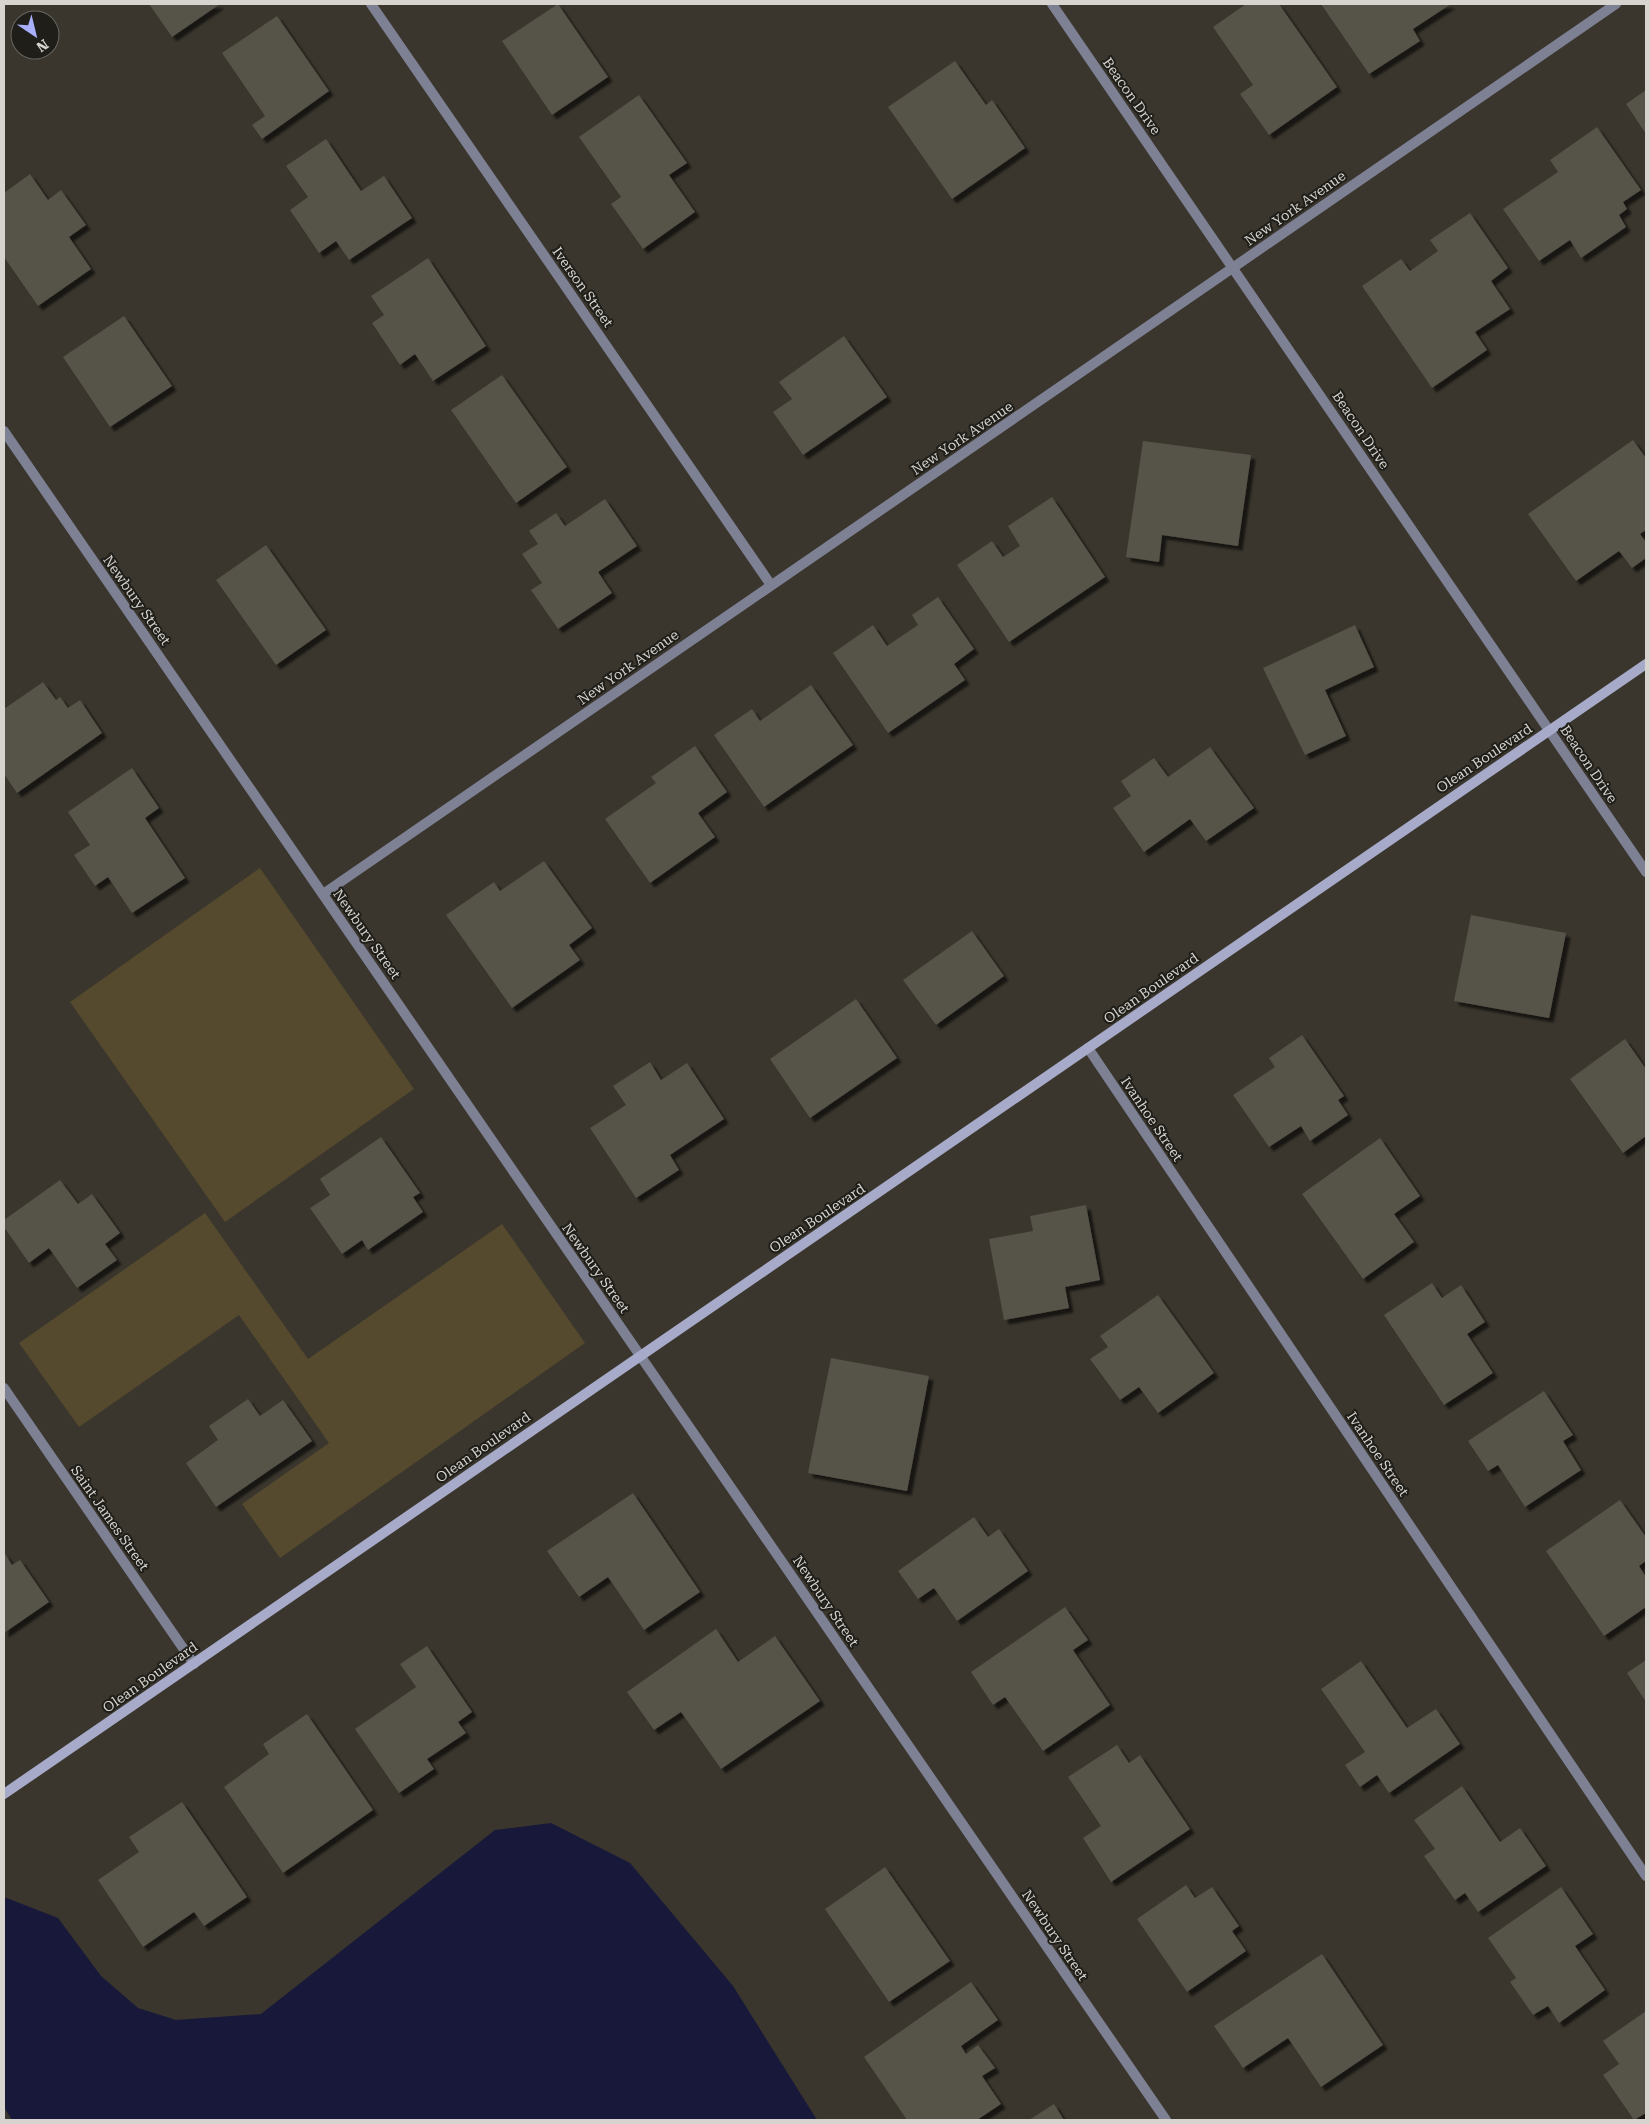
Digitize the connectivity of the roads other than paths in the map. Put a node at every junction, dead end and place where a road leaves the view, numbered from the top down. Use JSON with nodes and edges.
{"nodes":[{"id":1,"x":371,"y":4,"type":"edge"},
{"id":2,"x":1052,"y":4,"type":"edge"},
{"id":3,"x":1616,"y":4,"type":"edge"},
{"id":4,"x":1233,"y":267,"type":"junction"},
{"id":5,"x":4,"y":430,"type":"edge"},
{"id":6,"x":771,"y":585,"type":"junction"},
{"id":7,"x":1646,"y":664,"type":"edge"},
{"id":8,"x":1550,"y":730,"type":"junction"},
{"id":9,"x":1646,"y":872,"type":"edge"},
{"id":10,"x":322,"y":894,"type":"junction"},
{"id":11,"x":1088,"y":1048,"type":"junction"},
{"id":12,"x":640,"y":1356,"type":"junction"},
{"id":13,"x":4,"y":1388,"type":"edge"},
{"id":14,"x":194,"y":1664,"type":"junction"},
{"id":15,"x":4,"y":1794,"type":"edge"},
{"id":16,"x":1646,"y":1876,"type":"edge"},
{"id":17,"x":1166,"y":2120,"type":"edge"}],
"edges":[{"from":1,"to":6,"type":"street","name":"Iverson Street"},
{"from":2,"to":4,"type":"street","name":"Beacon Drive"},
{"from":3,"to":4,"type":"street","name":"New York Avenue"},
{"from":4,"to":6,"type":"street","name":"New York Avenue"},
{"from":4,"to":8,"type":"street","name":"Beacon Drive"},
{"from":5,"to":10,"type":"street","name":"Newbury Street"},
{"from":6,"to":10,"type":"street","name":"New York Avenue"},
{"from":7,"to":8,"type":"street","name":"Olean Boulevard"},
{"from":8,"to":9,"type":"street","name":"Beacon Drive"},
{"from":8,"to":11,"type":"street","name":"Olean Boulevard"},
{"from":10,"to":12,"type":"street","name":"Newbury Street"},
{"from":11,"to":12,"type":"street","name":"Olean Boulevard"},
{"from":11,"to":16,"type":"street","name":"Ivanhoe Street"},
{"from":12,"to":14,"type":"street","name":"Olean Boulevard"},
{"from":12,"to":17,"type":"street","name":"Newbury Street"},
{"from":13,"to":14,"type":"street","name":"Saint James Street"},
{"from":14,"to":15,"type":"street","name":"Olean Boulevard"}]}
